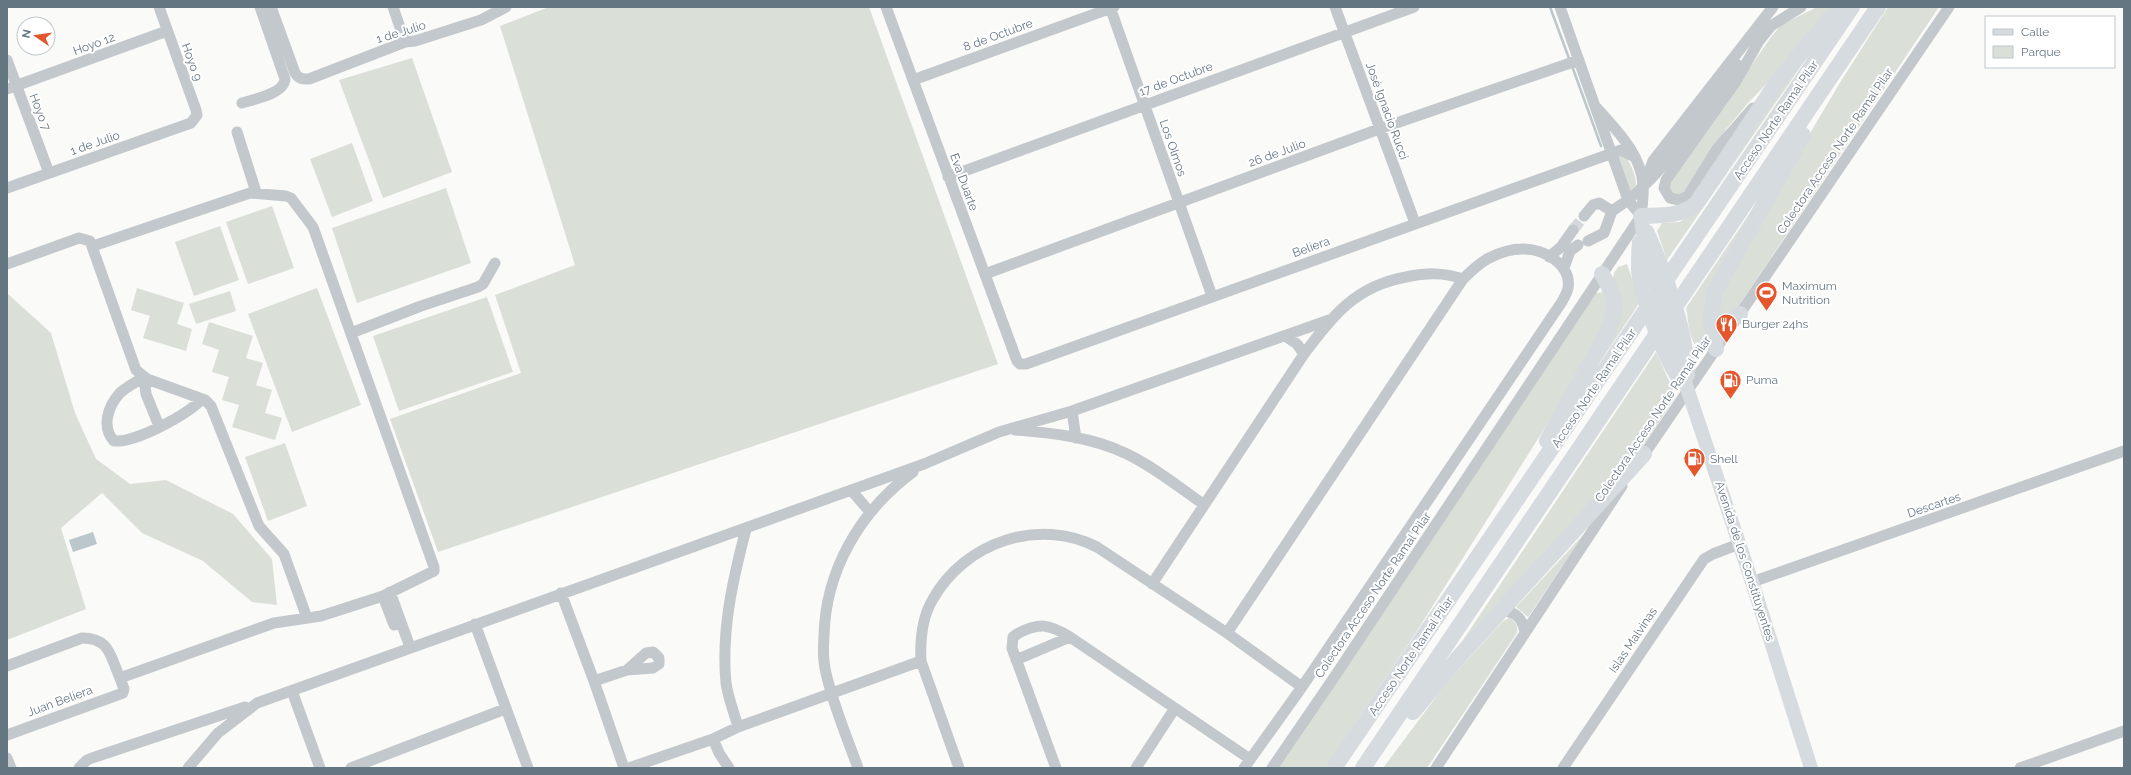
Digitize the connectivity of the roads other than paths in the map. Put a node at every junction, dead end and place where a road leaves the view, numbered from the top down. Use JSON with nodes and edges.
{"nodes":[{"id":1,"x":157,"y":7,"type":"edge"},
{"id":2,"x":260,"y":7,"type":"edge"},
{"id":3,"x":271,"y":7,"type":"edge"},
{"id":4,"x":393,"y":7,"type":"edge"},
{"id":5,"x":506,"y":7,"type":"edge"},
{"id":6,"x":886,"y":7,"type":"edge"},
{"id":7,"x":1111,"y":7,"type":"edge"},
{"id":8,"x":1335,"y":7,"type":"edge"},
{"id":9,"x":1414,"y":7,"type":"edge"},
{"id":10,"x":1560,"y":7,"type":"edge"},
{"id":11,"x":1773,"y":7,"type":"edge"},
{"id":12,"x":1801,"y":7,"type":"edge"},
{"id":13,"x":1839,"y":7,"type":"edge"},
{"id":14,"x":1852,"y":7,"type":"edge"},
{"id":15,"x":1878,"y":7,"type":"edge"},
{"id":16,"x":1949,"y":7,"type":"edge"},
{"id":17,"x":495,"y":10,"type":"edge"},
{"id":18,"x":168,"y":31,"type":"junction"},
{"id":19,"x":1344,"y":32,"type":"junction"},
{"id":20,"x":1759,"y":40,"type":"junction"},
{"id":21,"x":406,"y":42,"type":"junction"},
{"id":22,"x":1851,"y":47,"type":"junction"},
{"id":23,"x":7,"y":60,"type":"edge"},
{"id":24,"x":1573,"y":61,"type":"junction"},
{"id":25,"x":913,"y":80,"type":"junction"},
{"id":26,"x":1778,"y":81,"type":"junction"},
{"id":27,"x":12,"y":88,"type":"edge"},
{"id":28,"x":242,"y":103,"type":"dead end"},
{"id":29,"x":1144,"y":105,"type":"junction"},
{"id":30,"x":1596,"y":108,"type":"junction"},
{"id":31,"x":192,"y":123,"type":"joint"},
{"id":32,"x":1379,"y":129,"type":"junction"},
{"id":33,"x":237,"y":132,"type":"dead end"},
{"id":34,"x":1611,"y":154,"type":"junction"},
{"id":35,"x":1635,"y":157,"type":"junction"},
{"id":36,"x":50,"y":173,"type":"junction"},
{"id":37,"x":948,"y":177,"type":"junction"},
{"id":38,"x":1644,"y":185,"type":"junction"},
{"id":39,"x":7,"y":188,"type":"edge"},
{"id":40,"x":256,"y":192,"type":"junction"},
{"id":41,"x":1628,"y":200,"type":"junction"},
{"id":42,"x":1178,"y":202,"type":"junction"},
{"id":43,"x":1612,"y":211,"type":"junction"},
{"id":44,"x":1584,"y":216,"type":"tunnel mouth"},
{"id":45,"x":1641,"y":216,"type":"junction"},
{"id":46,"x":1415,"y":223,"type":"junction"},
{"id":47,"x":1573,"y":230,"type":"tunnel mouth"},
{"id":48,"x":93,"y":246,"type":"junction"},
{"id":49,"x":1549,"y":257,"type":"junction"},
{"id":50,"x":495,"y":263,"type":"dead end"},
{"id":51,"x":7,"y":264,"type":"edge"},
{"id":52,"x":1564,"y":268,"type":"junction"},
{"id":53,"x":985,"y":274,"type":"junction"},
{"id":54,"x":1602,"y":274,"type":"junction"},
{"id":55,"x":1463,"y":279,"type":"junction"},
{"id":56,"x":1212,"y":296,"type":"junction"},
{"id":57,"x":1740,"y":314,"type":"junction"},
{"id":58,"x":1711,"y":315,"type":"junction"},
{"id":59,"x":1329,"y":320,"type":"junction"},
{"id":60,"x":351,"y":334,"type":"junction"},
{"id":61,"x":1285,"y":336,"type":"junction"},
{"id":62,"x":1716,"y":349,"type":"junction"},
{"id":63,"x":1304,"y":354,"type":"junction"},
{"id":64,"x":1020,"y":364,"type":"joint"},
{"id":65,"x":144,"y":377,"type":"junction"},
{"id":66,"x":1688,"y":389,"type":"junction"},
{"id":67,"x":202,"y":399,"type":"junction"},
{"id":68,"x":1072,"y":411,"type":"junction"},
{"id":69,"x":158,"y":426,"type":"junction"},
{"id":70,"x":1008,"y":429,"type":"junction"},
{"id":71,"x":1076,"y":438,"type":"junction"},
{"id":72,"x":2124,"y":451,"type":"edge"},
{"id":73,"x":1644,"y":454,"type":"junction"},
{"id":74,"x":924,"y":464,"type":"junction"},
{"id":75,"x":851,"y":490,"type":"junction"},
{"id":76,"x":1204,"y":504,"type":"junction"},
{"id":77,"x":870,"y":512,"type":"junction"},
{"id":78,"x":746,"y":529,"type":"junction"},
{"id":79,"x":1494,"y":535,"type":"junction"},
{"id":80,"x":1739,"y":544,"type":"junction"},
{"id":81,"x":1752,"y":582,"type":"junction"},
{"id":82,"x":1152,"y":584,"type":"junction"},
{"id":83,"x":561,"y":593,"type":"junction"},
{"id":84,"x":386,"y":594,"type":"junction"},
{"id":85,"x":1502,"y":610,"type":"junction"},
{"id":86,"x":307,"y":618,"type":"junction"},
{"id":87,"x":475,"y":624,"type":"junction"},
{"id":88,"x":1525,"y":632,"type":"junction"},
{"id":89,"x":1227,"y":633,"type":"junction"},
{"id":90,"x":1070,"y":637,"type":"junction"},
{"id":91,"x":407,"y":648,"type":"junction"},
{"id":92,"x":1016,"y":660,"type":"junction"},
{"id":93,"x":921,"y":661,"type":"junction"},
{"id":94,"x":7,"y":666,"type":"edge"},
{"id":95,"x":627,"y":670,"type":"dead end"},
{"id":96,"x":120,"y":678,"type":"junction"},
{"id":97,"x":594,"y":681,"type":"junction"},
{"id":98,"x":1302,"y":687,"type":"junction"},
{"id":99,"x":292,"y":692,"type":"junction"},
{"id":100,"x":832,"y":694,"type":"junction"},
{"id":101,"x":257,"y":703,"type":"junction"},
{"id":102,"x":1175,"y":708,"type":"junction"},
{"id":103,"x":505,"y":709,"type":"junction"},
{"id":104,"x":738,"y":727,"type":"junction"},
{"id":105,"x":2124,"y":731,"type":"edge"},
{"id":106,"x":7,"y":735,"type":"edge"},
{"id":107,"x":713,"y":739,"type":"junction"},
{"id":108,"x":7,"y":758,"type":"edge"},
{"id":109,"x":1247,"y":764,"type":"edge"},
{"id":110,"x":11,"y":768,"type":"edge"},
{"id":111,"x":80,"y":768,"type":"edge"},
{"id":112,"x":188,"y":768,"type":"edge"},
{"id":113,"x":320,"y":768,"type":"edge"},
{"id":114,"x":351,"y":768,"type":"edge"},
{"id":115,"x":528,"y":768,"type":"edge"},
{"id":116,"x":624,"y":768,"type":"edge"},
{"id":117,"x":629,"y":768,"type":"edge"},
{"id":118,"x":729,"y":768,"type":"edge"},
{"id":119,"x":858,"y":768,"type":"edge"},
{"id":120,"x":959,"y":768,"type":"edge"},
{"id":121,"x":1056,"y":768,"type":"edge"},
{"id":122,"x":1136,"y":768,"type":"edge"},
{"id":123,"x":1272,"y":768,"type":"edge"},
{"id":124,"x":1334,"y":768,"type":"edge"},
{"id":125,"x":1364,"y":768,"type":"edge"},
{"id":126,"x":1372,"y":768,"type":"edge"},
{"id":127,"x":1436,"y":768,"type":"edge"},
{"id":128,"x":1563,"y":768,"type":"edge"},
{"id":129,"x":1811,"y":768,"type":"edge"},
{"id":130,"x":2020,"y":768,"type":"edge"}],
"edges":[{"from":1,"to":18,"type":"street","name":"Hoyo 9"},
{"from":2,"to":28,"type":"street"},
{"from":3,"to":21,"type":"street","name":"1 de Julio"},
{"from":4,"to":21,"type":"street"},
{"from":5,"to":17,"type":"street","name":"1 de Julio"},
{"from":6,"to":25,"type":"street","name":"Eva Duarte"},
{"from":7,"to":25,"type":"street","name":"8 de Octubre"},
{"from":7,"to":29,"type":"street","name":"Los Olmos"},
{"from":8,"to":19,"type":"street","name":"José Ignacio Rucci"},
{"from":9,"to":19,"type":"street","name":"17 de Octubre"},
{"from":10,"to":24,"type":"street","name":"Avenida de los Constituyentes"},
{"from":11,"to":38,"type":"street"},
{"from":12,"to":20,"type":"street"},
{"from":13,"to":26,"type":"highway"},
{"from":14,"to":79,"type":"highway","name":"Acceso Norte Ramal Pilar"},
{"from":15,"to":22,"type":"highway","name":"Acceso Norte Ramal Pilar"},
{"from":16,"to":57,"type":"street","name":"Colectora Acceso Norte Ramal Pilar"},
{"from":17,"to":21,"type":"street","name":"1 de Julio"},
{"from":18,"to":27,"type":"street","name":"Hoyo 12"},
{"from":18,"to":31,"type":"street","name":"Hoyo 9"},
{"from":19,"to":29,"type":"street","name":"17 de Octubre"},
{"from":19,"to":32,"type":"street","name":"José Ignacio Rucci"},
{"from":20,"to":26,"type":"street"},
{"from":20,"to":38,"type":"street"},
{"from":22,"to":58,"type":"highway"},
{"from":22,"to":125,"type":"highway","name":"Acceso Norte Ramal Pilar"},
{"from":23,"to":27,"type":"street","name":"Hoyo 7"},
{"from":24,"to":30,"type":"street","name":"Avenida de los Constituyentes"},
{"from":24,"to":32,"type":"street","name":"26 de Julio"},
{"from":25,"to":37,"type":"street","name":"Eva Duarte"},
{"from":26,"to":45,"type":"highway"},
{"from":27,"to":36,"type":"street","name":"Hoyo 7"},
{"from":29,"to":37,"type":"street","name":"17 de Octubre"},
{"from":29,"to":42,"type":"street","name":"Los Olmos"},
{"from":30,"to":34,"type":"street","name":"Avenida de los Constituyentes"},
{"from":30,"to":35,"type":"street","name":"Avenida de los Constituyentes"},
{"from":31,"to":36,"type":"street","name":"1 de Julio"},
{"from":32,"to":42,"type":"street","name":"26 de Julio"},
{"from":32,"to":46,"type":"street","name":"José Ignacio Rucci"},
{"from":33,"to":40,"type":"street"},
{"from":34,"to":35,"type":"street","name":"Beliera"},
{"from":34,"to":41,"type":"street","name":"Avenida de los Constituyentes"},
{"from":34,"to":46,"type":"street","name":"Beliera"},
{"from":35,"to":38,"type":"street","name":"Avenida de los Constituyentes"},
{"from":36,"to":39,"type":"street","name":"1 de Julio"},
{"from":37,"to":53,"type":"street","name":"Eva Duarte"},
{"from":38,"to":41,"type":"street"},
{"from":38,"to":45,"type":"street","name":"Avenida de los Constituyentes"},
{"from":40,"to":48,"type":"street"},
{"from":40,"to":60,"type":"street"},
{"from":41,"to":43,"type":"street"},
{"from":41,"to":45,"type":"street","name":"Avenida de los Constituyentes"},
{"from":42,"to":53,"type":"street","name":"26 de Julio"},
{"from":42,"to":56,"type":"street","name":"Los Olmos"},
{"from":43,"to":44,"type":"street"},
{"from":43,"to":52,"type":"street"},
{"from":45,"to":54,"type":"street","name":"Colectora Acceso Norte Ramal Pilar"},
{"from":45,"to":66,"type":"main road","name":"Avenida de los Constituyentes"},
{"from":46,"to":56,"type":"street","name":"Beliera"},
{"from":47,"to":49,"type":"street"},
{"from":48,"to":51,"type":"street"},
{"from":48,"to":65,"type":"street"},
{"from":49,"to":52,"type":"street"},
{"from":49,"to":55,"type":"street"},
{"from":50,"to":60,"type":"street"},
{"from":52,"to":98,"type":"street"},
{"from":53,"to":64,"type":"street","name":"Eva Duarte"},
{"from":54,"to":79,"type":"highway"},
{"from":54,"to":123,"type":"street","name":"Colectora Acceso Norte Ramal Pilar"},
{"from":55,"to":59,"type":"street"},
{"from":55,"to":89,"type":"street"},
{"from":56,"to":64,"type":"street","name":"Beliera"},
{"from":57,"to":58,"type":"highway"},
{"from":57,"to":62,"type":"street","name":"Colectora Acceso Norte Ramal Pilar"},
{"from":58,"to":62,"type":"highway"},
{"from":59,"to":61,"type":"street"},
{"from":59,"to":63,"type":"street"},
{"from":60,"to":84,"type":"street"},
{"from":61,"to":63,"type":"street"},
{"from":61,"to":68,"type":"street"},
{"from":62,"to":66,"type":"street","name":"Colectora Acceso Norte Ramal Pilar"},
{"from":63,"to":76,"type":"street"},
{"from":65,"to":67,"type":"street"},
{"from":65,"to":69,"type":"street"},
{"from":65,"to":69,"type":"street"},
{"from":66,"to":73,"type":"street","name":"Colectora Acceso Norte Ramal Pilar"},
{"from":66,"to":80,"type":"main road","name":"Avenida de los Constituyentes"},
{"from":67,"to":69,"type":"street"},
{"from":67,"to":86,"type":"street"},
{"from":68,"to":70,"type":"street"},
{"from":68,"to":71,"type":"street"},
{"from":70,"to":71,"type":"street"},
{"from":70,"to":74,"type":"street"},
{"from":71,"to":76,"type":"street"},
{"from":72,"to":81,"type":"street","name":"Descartes"},
{"from":73,"to":85,"type":"highway"},
{"from":73,"to":88,"type":"street","name":"Colectora Acceso Norte Ramal Pilar"},
{"from":74,"to":75,"type":"street"},
{"from":74,"to":77,"type":"street"},
{"from":75,"to":77,"type":"street"},
{"from":75,"to":78,"type":"street"},
{"from":76,"to":82,"type":"street"},
{"from":77,"to":100,"type":"street"},
{"from":78,"to":83,"type":"street"},
{"from":78,"to":104,"type":"street"},
{"from":79,"to":124,"type":"highway","name":"Acceso Norte Ramal Pilar"},
{"from":80,"to":81,"type":"main road","name":"Avenida de los Constituyentes"},
{"from":80,"to":128,"type":"street","name":"Islas Malvinas"},
{"from":81,"to":129,"type":"main road","name":"Avenida de los Constituyentes"},
{"from":82,"to":89,"type":"street"},
{"from":82,"to":93,"type":"street"},
{"from":83,"to":87,"type":"street"},
{"from":83,"to":97,"type":"street"},
{"from":84,"to":86,"type":"street"},
{"from":84,"to":91,"type":"street"},
{"from":85,"to":88,"type":"street"},
{"from":85,"to":126,"type":"highway"},
{"from":86,"to":96,"type":"street"},
{"from":87,"to":91,"type":"street"},
{"from":87,"to":103,"type":"street"},
{"from":88,"to":127,"type":"street","name":"Colectora Acceso Norte Ramal Pilar"},
{"from":89,"to":98,"type":"street"},
{"from":90,"to":92,"type":"street"},
{"from":90,"to":92,"type":"street"},
{"from":90,"to":102,"type":"street"},
{"from":91,"to":99,"type":"street"},
{"from":92,"to":121,"type":"street"},
{"from":93,"to":100,"type":"street"},
{"from":93,"to":120,"type":"street"},
{"from":94,"to":96,"type":"street"},
{"from":95,"to":97,"type":"street"},
{"from":96,"to":106,"type":"street","name":"Juan Beliera"},
{"from":97,"to":116,"type":"street"},
{"from":98,"to":109,"type":"street"},
{"from":99,"to":101,"type":"street"},
{"from":99,"to":113,"type":"street"},
{"from":100,"to":104,"type":"street"},
{"from":100,"to":119,"type":"street"},
{"from":101,"to":111,"type":"street"},
{"from":101,"to":112,"type":"street"},
{"from":102,"to":109,"type":"street"},
{"from":102,"to":122,"type":"street"},
{"from":103,"to":114,"type":"street"},
{"from":103,"to":115,"type":"street"},
{"from":104,"to":107,"type":"street"},
{"from":105,"to":130,"type":"street"},
{"from":107,"to":117,"type":"street"},
{"from":107,"to":118,"type":"street"},
{"from":108,"to":110,"type":"street"}]}
